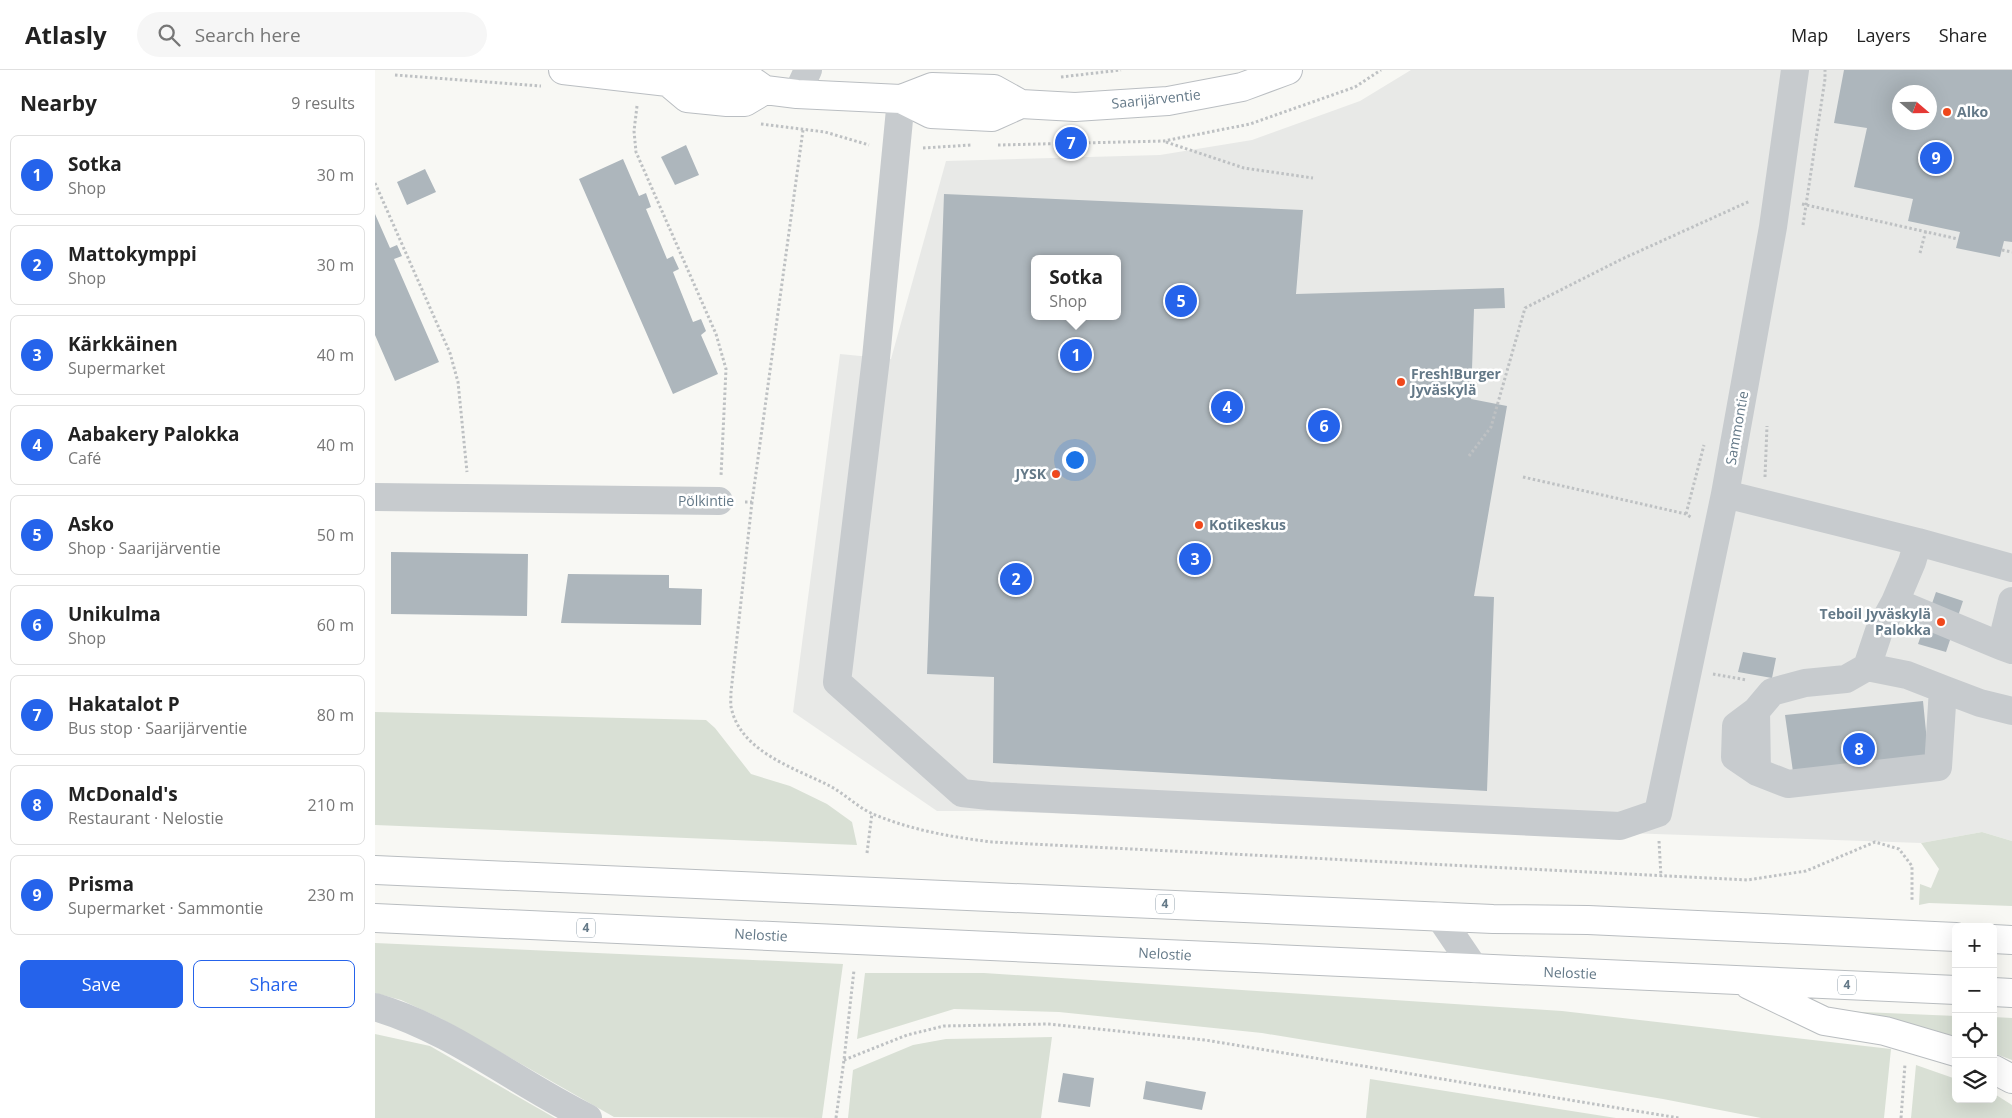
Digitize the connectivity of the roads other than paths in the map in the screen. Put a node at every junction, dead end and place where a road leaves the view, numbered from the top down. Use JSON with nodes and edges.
{"nodes":[{"id":1,"x":563,"y":70,"type":"edge"},
{"id":2,"x":1288,"y":70,"type":"edge"},
{"id":3,"x":1795,"y":70,"type":"edge"},
{"id":4,"x":798,"y":78,"type":"edge"},
{"id":5,"x":901,"y":99,"type":"junction"},
{"id":6,"x":1725,"y":494,"type":"junction"},
{"id":7,"x":375,"y":497,"type":"edge"},
{"id":8,"x":719,"y":502,"type":"road end"},
{"id":9,"x":1918,"y":542,"type":"junction"},
{"id":10,"x":2012,"y":568,"type":"edge"},
{"id":11,"x":2012,"y":601,"type":"edge"},
{"id":12,"x":1895,"y":602,"type":"junction"},
{"id":13,"x":2006,"y":648,"type":"edge"},
{"id":14,"x":1867,"y":668,"type":"junction"},
{"id":15,"x":1943,"y":689,"type":"junction"},
{"id":16,"x":2012,"y":711,"type":"edge"},
{"id":17,"x":375,"y":870,"type":"edge"},
{"id":18,"x":1439,"y":916,"type":"junction"},
{"id":19,"x":375,"y":918,"type":"edge"},
{"id":20,"x":1952,"y":937,"type":"edge"},
{"id":21,"x":1997,"y":939,"type":"edge"},
{"id":22,"x":2012,"y":940,"type":"edge"},
{"id":23,"x":1475,"y":968,"type":"junction"},
{"id":24,"x":1739,"y":980,"type":"junction"},
{"id":25,"x":1952,"y":990,"type":"edge"},
{"id":26,"x":1997,"y":992,"type":"edge"},
{"id":27,"x":2012,"y":992,"type":"edge"},
{"id":28,"x":375,"y":1007,"type":"edge"},
{"id":29,"x":1952,"y":1051,"type":"edge"},
{"id":30,"x":1997,"y":1071,"type":"edge"},
{"id":31,"x":2012,"y":1079,"type":"edge"},
{"id":32,"x":588,"y":1118,"type":"edge"}],
"edges":[{"from":1,"to":4,"type":"main road","name":"Saarijärventie"},
{"from":2,"to":5,"type":"main road","name":"Saarijärventie"},
{"from":3,"to":6,"type":"street","name":"Sammontie"},
{"from":4,"to":5,"type":"main road","name":"Saarijärventie"},
{"from":5,"to":6,"type":"street","name":"Sammontie"},
{"from":6,"to":9,"type":"street"},
{"from":7,"to":8,"type":"street","name":"Pölkintie"},
{"from":9,"to":10,"type":"street"},
{"from":9,"to":12,"type":"street"},
{"from":11,"to":13,"type":"street"},
{"from":12,"to":13,"type":"street"},
{"from":12,"to":14,"type":"street"},
{"from":14,"to":15,"type":"street"},
{"from":14,"to":15,"type":"street"},
{"from":15,"to":16,"type":"street"},
{"from":17,"to":18,"type":"main road","number":"4"},
{"from":18,"to":20,"type":"main road","number":"4"},
{"from":18,"to":23,"type":"street"},
{"from":19,"to":23,"type":"main road","name":"Nelostie","number":"4"},
{"from":21,"to":22,"type":"main road"},
{"from":23,"to":24,"type":"main road","name":"Nelostie","number":"4"},
{"from":24,"to":25,"type":"main road","name":"Nelostie","number":"4"},
{"from":24,"to":29,"type":"main road"},
{"from":26,"to":27,"type":"main road"},
{"from":28,"to":32,"type":"street"},
{"from":30,"to":31,"type":"main road"}]}
